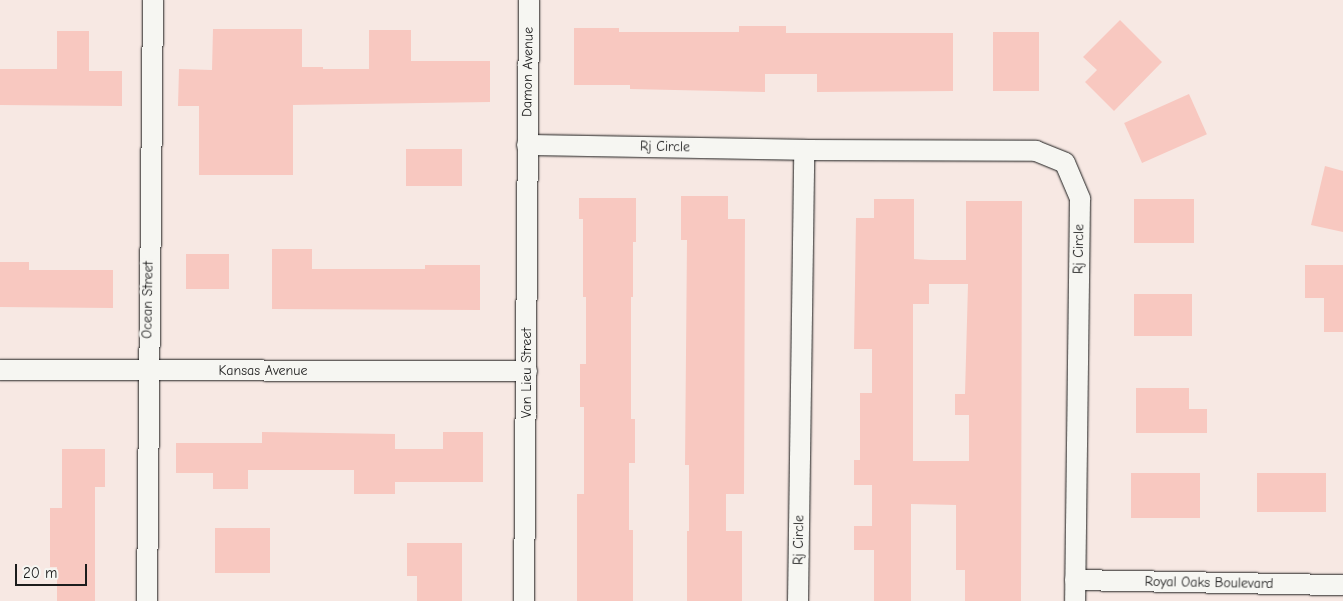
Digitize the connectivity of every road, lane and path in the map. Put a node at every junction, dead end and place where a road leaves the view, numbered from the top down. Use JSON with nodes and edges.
{"nodes":[{"id":1,"x":153,"y":0,"type":"edge"},
{"id":2,"x":529,"y":0,"type":"edge"},
{"id":3,"x":527,"y":145,"type":"junction"},
{"id":4,"x":804,"y":150,"type":"junction"},
{"id":5,"x":0,"y":370,"type":"edge"},
{"id":6,"x":148,"y":371,"type":"junction"},
{"id":7,"x":527,"y":371,"type":"junction"},
{"id":8,"x":1075,"y":580,"type":"junction"},
{"id":9,"x":1343,"y":585,"type":"edge"},
{"id":10,"x":146,"y":601,"type":"edge"},
{"id":11,"x":524,"y":601,"type":"edge"},
{"id":12,"x":798,"y":601,"type":"edge"},
{"id":13,"x":1075,"y":601,"type":"edge"}],
"edges":[{"from":1,"to":6,"type":"street","name":"Ocean Street"},
{"from":2,"to":3,"type":"street","name":"Damon Avenue"},
{"from":3,"to":4,"type":"street","name":"Rj Circle"},
{"from":3,"to":7,"type":"street","name":"Van Lieu Street"},
{"from":4,"to":8,"type":"street","name":"Rj Circle"},
{"from":4,"to":12,"type":"street","name":"Rj Circle"},
{"from":5,"to":6,"type":"street","name":"Kansas Avenue"},
{"from":6,"to":7,"type":"street","name":"Kansas Avenue"},
{"from":6,"to":10,"type":"street","name":"Ocean Street"},
{"from":7,"to":11,"type":"street","name":"Van Lieu Street"},
{"from":8,"to":9,"type":"street","name":"Royal Oaks Boulevard"},
{"from":8,"to":13,"type":"street","name":"Rj Circle"}]}
